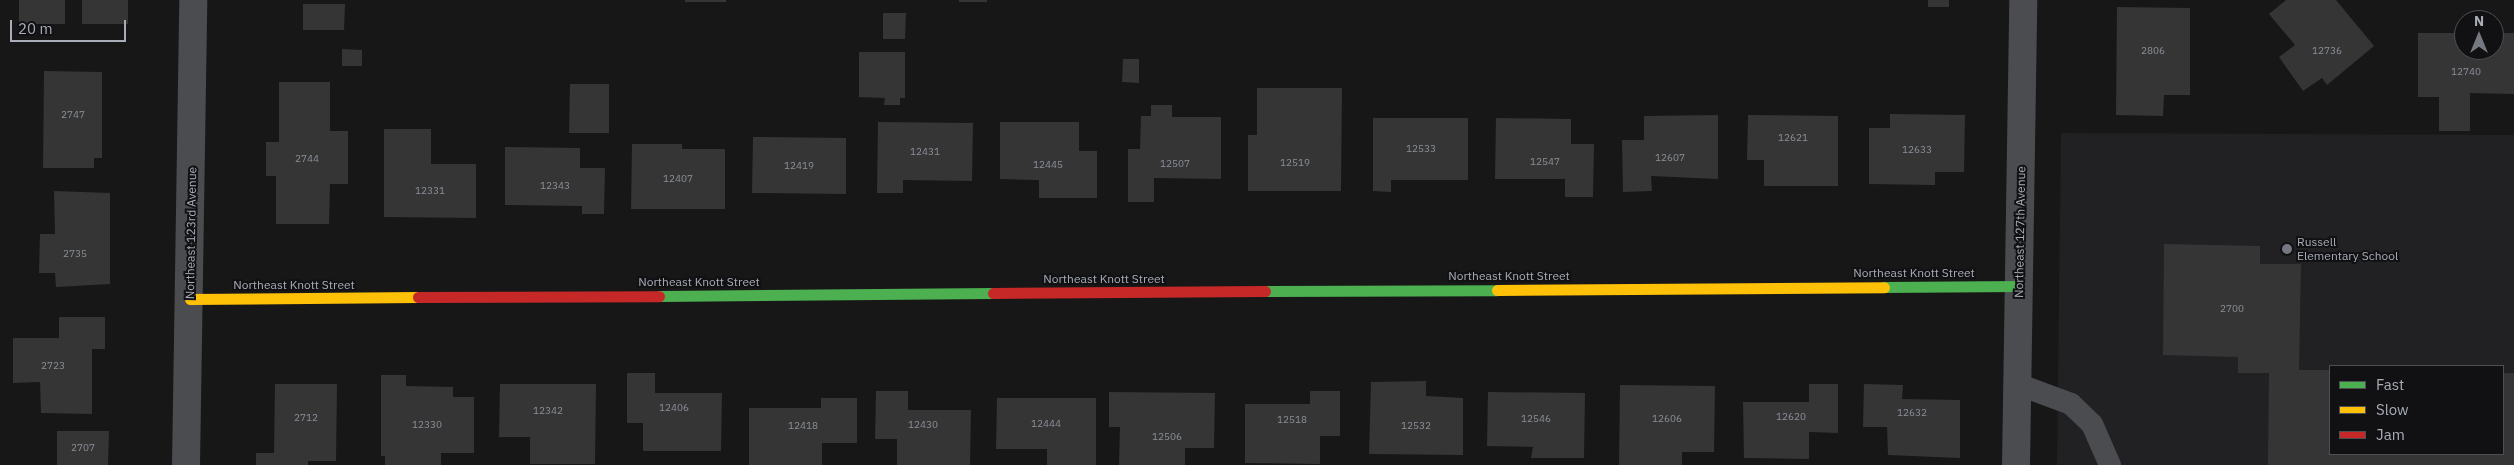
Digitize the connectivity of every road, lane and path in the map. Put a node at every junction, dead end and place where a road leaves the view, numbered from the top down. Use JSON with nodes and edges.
{"nodes":[{"id":1,"x":193,"y":0,"type":"edge"},
{"id":2,"x":2023,"y":0,"type":"edge"},
{"id":3,"x":2019,"y":286,"type":"junction"},
{"id":4,"x":190,"y":299,"type":"junction"},
{"id":5,"x":2018,"y":384,"type":"junction"},
{"id":6,"x":186,"y":465,"type":"edge"},
{"id":7,"x":2016,"y":465,"type":"edge"},
{"id":8,"x":2110,"y":465,"type":"edge"}],
"edges":[{"from":1,"to":4,"type":"street","name":"Northeast 123rd Avenue"},
{"from":2,"to":3,"type":"street","name":"Northeast 127th Avenue"},
{"from":3,"to":4,"type":"street","name":"Northeast Knott Street"},
{"from":3,"to":5,"type":"street","name":"Northeast 127th Avenue"},
{"from":4,"to":6,"type":"street","name":"Northeast 123rd Avenue"},
{"from":5,"to":7,"type":"street","name":"Northeast 127th Avenue"},
{"from":5,"to":8,"type":"lane"}]}
